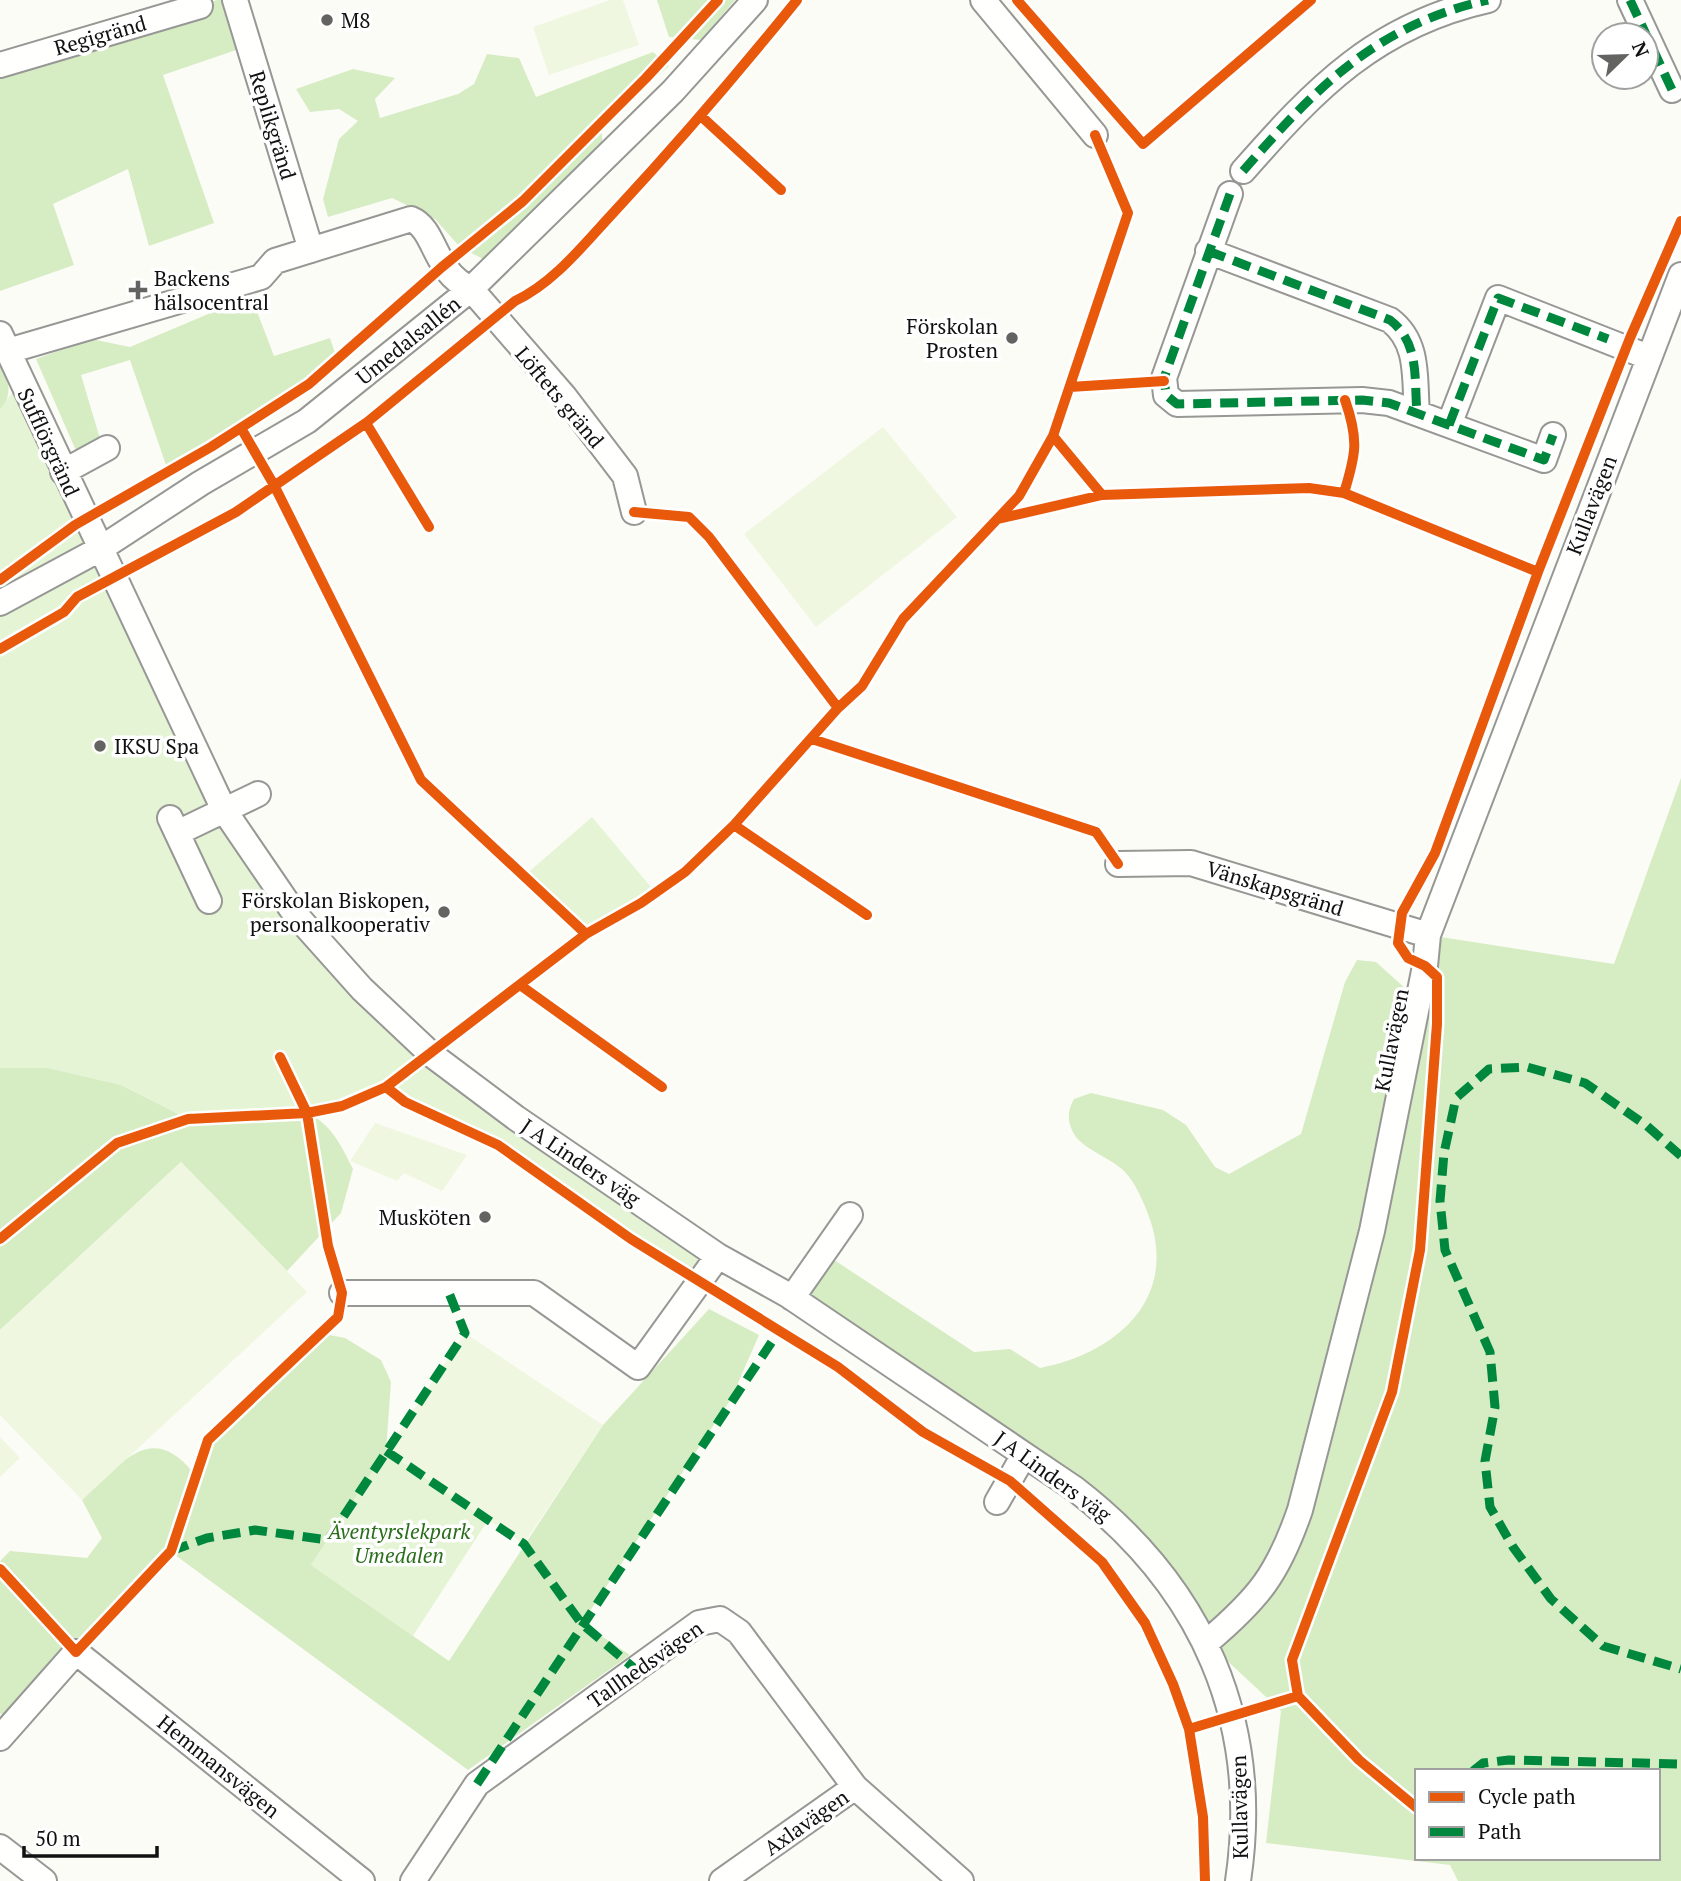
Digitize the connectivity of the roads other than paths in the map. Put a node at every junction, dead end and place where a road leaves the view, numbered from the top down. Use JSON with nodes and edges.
{"nodes":[{"id":1,"x":235,"y":0,"type":"edge"},
{"id":2,"x":755,"y":0,"type":"edge"},
{"id":3,"x":982,"y":0,"type":"edge"},
{"id":4,"x":1488,"y":0,"type":"edge"},
{"id":5,"x":1630,"y":0,"type":"edge"},
{"id":6,"x":200,"y":6,"type":"dead end"},
{"id":7,"x":0,"y":65,"type":"edge"},
{"id":8,"x":1672,"y":90,"type":"dead end"},
{"id":9,"x":1095,"y":135,"type":"dead end"},
{"id":10,"x":1243,"y":171,"type":"dead end"},
{"id":11,"x":1230,"y":194,"type":"dead end"},
{"id":12,"x":311,"y":250,"type":"junction"},
{"id":13,"x":1208,"y":251,"type":"junction"},
{"id":14,"x":1681,"y":275,"type":"edge"},
{"id":15,"x":471,"y":289,"type":"junction"},
{"id":16,"x":4,"y":342,"type":"edge"},
{"id":17,"x":1648,"y":357,"type":"junction"},
{"id":18,"x":1417,"y":413,"type":"junction"},
{"id":19,"x":1449,"y":425,"type":"junction"},
{"id":20,"x":1552,"y":435,"type":"dead end"},
{"id":21,"x":107,"y":448,"type":"dead end"},
{"id":22,"x":63,"y":472,"type":"junction"},
{"id":23,"x":634,"y":512,"type":"dead end"},
{"id":24,"x":100,"y":549,"type":"junction"},
{"id":25,"x":0,"y":603,"type":"edge"},
{"id":26,"x":258,"y":794,"type":"dead end"},
{"id":27,"x":224,"y":810,"type":"junction"},
{"id":28,"x":1118,"y":864,"type":"dead end"},
{"id":29,"x":209,"y":901,"type":"dead end"},
{"id":30,"x":1428,"y":935,"type":"junction"},
{"id":31,"x":850,"y":1215,"type":"dead end"},
{"id":32,"x":718,"y":1256,"type":"junction"},
{"id":33,"x":342,"y":1293,"type":"dead end"},
{"id":34,"x":792,"y":1298,"type":"junction"},
{"id":35,"x":1024,"y":1455,"type":"junction"},
{"id":36,"x":997,"y":1502,"type":"dead end"},
{"id":37,"x":1207,"y":1642,"type":"junction"},
{"id":38,"x":0,"y":1738,"type":"edge"},
{"id":39,"x":855,"y":1787,"type":"junction"},
{"id":40,"x":0,"y":1847,"type":"edge"},
{"id":41,"x":44,"y":1881,"type":"edge"},
{"id":42,"x":362,"y":1881,"type":"edge"},
{"id":43,"x":413,"y":1881,"type":"edge"},
{"id":44,"x":722,"y":1881,"type":"edge"},
{"id":45,"x":961,"y":1881,"type":"edge"},
{"id":46,"x":1238,"y":1881,"type":"edge"}],
"edges":[{"from":1,"to":12,"type":"street","name":"Replikgränd"},
{"from":2,"to":15,"type":"street","name":"Umedalsallén"},
{"from":3,"to":9,"type":"street"},
{"from":4,"to":10,"type":"street"},
{"from":5,"to":8,"type":"street"},
{"from":6,"to":7,"type":"street","name":"Regigränd"},
{"from":11,"to":13,"type":"street"},
{"from":12,"to":15,"type":"street","name":"Löftets gränd"},
{"from":12,"to":16,"type":"street"},
{"from":13,"to":18,"type":"street"},
{"from":13,"to":18,"type":"street"},
{"from":14,"to":17,"type":"street","name":"Kullavägen"},
{"from":15,"to":23,"type":"street","name":"Löftets gränd"},
{"from":15,"to":24,"type":"street","name":"Umedalsallén"},
{"from":16,"to":22,"type":"street","name":"Sufflörgränd"},
{"from":17,"to":19,"type":"street"},
{"from":17,"to":30,"type":"street","name":"Kullavägen"},
{"from":18,"to":19,"type":"street"},
{"from":19,"to":20,"type":"street"},
{"from":21,"to":22,"type":"street"},
{"from":22,"to":24,"type":"street","name":"Sufflörgränd"},
{"from":24,"to":25,"type":"street","name":"Umedalsallén"},
{"from":24,"to":27,"type":"street","name":"J A Linders väg"},
{"from":26,"to":27,"type":"street"},
{"from":27,"to":29,"type":"street"},
{"from":27,"to":32,"type":"street","name":"J A Linders väg"},
{"from":28,"to":30,"type":"street","name":"Vänskapsgränd"},
{"from":30,"to":37,"type":"street","name":"Kullavägen"},
{"from":31,"to":34,"type":"street"},
{"from":32,"to":33,"type":"street"},
{"from":32,"to":34,"type":"street","name":"J A Linders väg"},
{"from":34,"to":35,"type":"street","name":"J A Linders väg"},
{"from":35,"to":36,"type":"street"},
{"from":35,"to":37,"type":"street","name":"J A Linders väg"},
{"from":37,"to":46,"type":"street","name":"Kullavägen"},
{"from":38,"to":42,"type":"street","name":"Hemmansvägen"},
{"from":39,"to":43,"type":"street","name":"Tallhedsvägen"},
{"from":39,"to":44,"type":"street","name":"Axlavägen"},
{"from":39,"to":45,"type":"street","name":"Tallhedsvägen"},
{"from":40,"to":41,"type":"street"}]}
